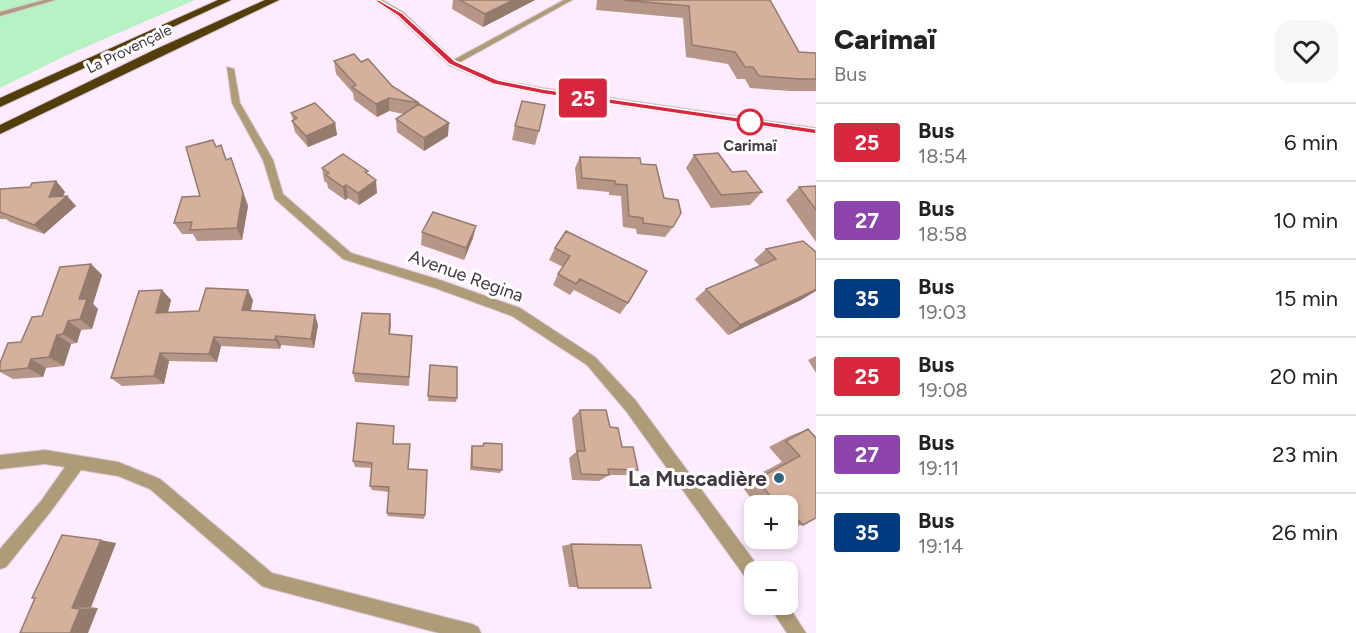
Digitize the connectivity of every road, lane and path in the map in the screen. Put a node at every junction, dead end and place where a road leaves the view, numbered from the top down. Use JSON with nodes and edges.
{"nodes":[{"id":1,"x":52,"y":0,"type":"edge"},
{"id":2,"x":226,"y":0,"type":"edge"},
{"id":3,"x":273,"y":0,"type":"edge"},
{"id":4,"x":377,"y":0,"type":"edge"},
{"id":5,"x":569,"y":0,"type":"edge"},
{"id":6,"x":0,"y":14,"type":"edge"},
{"id":7,"x":452,"y":63,"type":"junction"},
{"id":8,"x":230,"y":69,"type":"dead end"},
{"id":9,"x":0,"y":103,"type":"edge"},
{"id":10,"x":0,"y":130,"type":"edge"},
{"id":11,"x":816,"y":131,"type":"edge"},
{"id":12,"x":0,"y":462,"type":"edge"},
{"id":13,"x":78,"y":462,"type":"junction"},
{"id":14,"x":0,"y":561,"type":"edge"},
{"id":15,"x":744,"y":561,"type":"edge"},
{"id":16,"x":784,"y":615,"type":"edge"},
{"id":17,"x":472,"y":633,"type":"edge"},
{"id":18,"x":797,"y":633,"type":"edge"}],
"edges":[{"from":1,"to":6,"type":"street"},
{"from":2,"to":9,"type":"highway","name":"La Provençale"},
{"from":3,"to":10,"type":"highway","name":"La Provençale"},
{"from":4,"to":7,"type":"street"},
{"from":5,"to":7,"type":"street"},
{"from":7,"to":11,"type":"street"},
{"from":8,"to":15,"type":"street","name":"Avenue Regina"},
{"from":12,"to":13,"type":"street"},
{"from":13,"to":14,"type":"street"},
{"from":13,"to":17,"type":"street"},
{"from":16,"to":18,"type":"street"}]}
